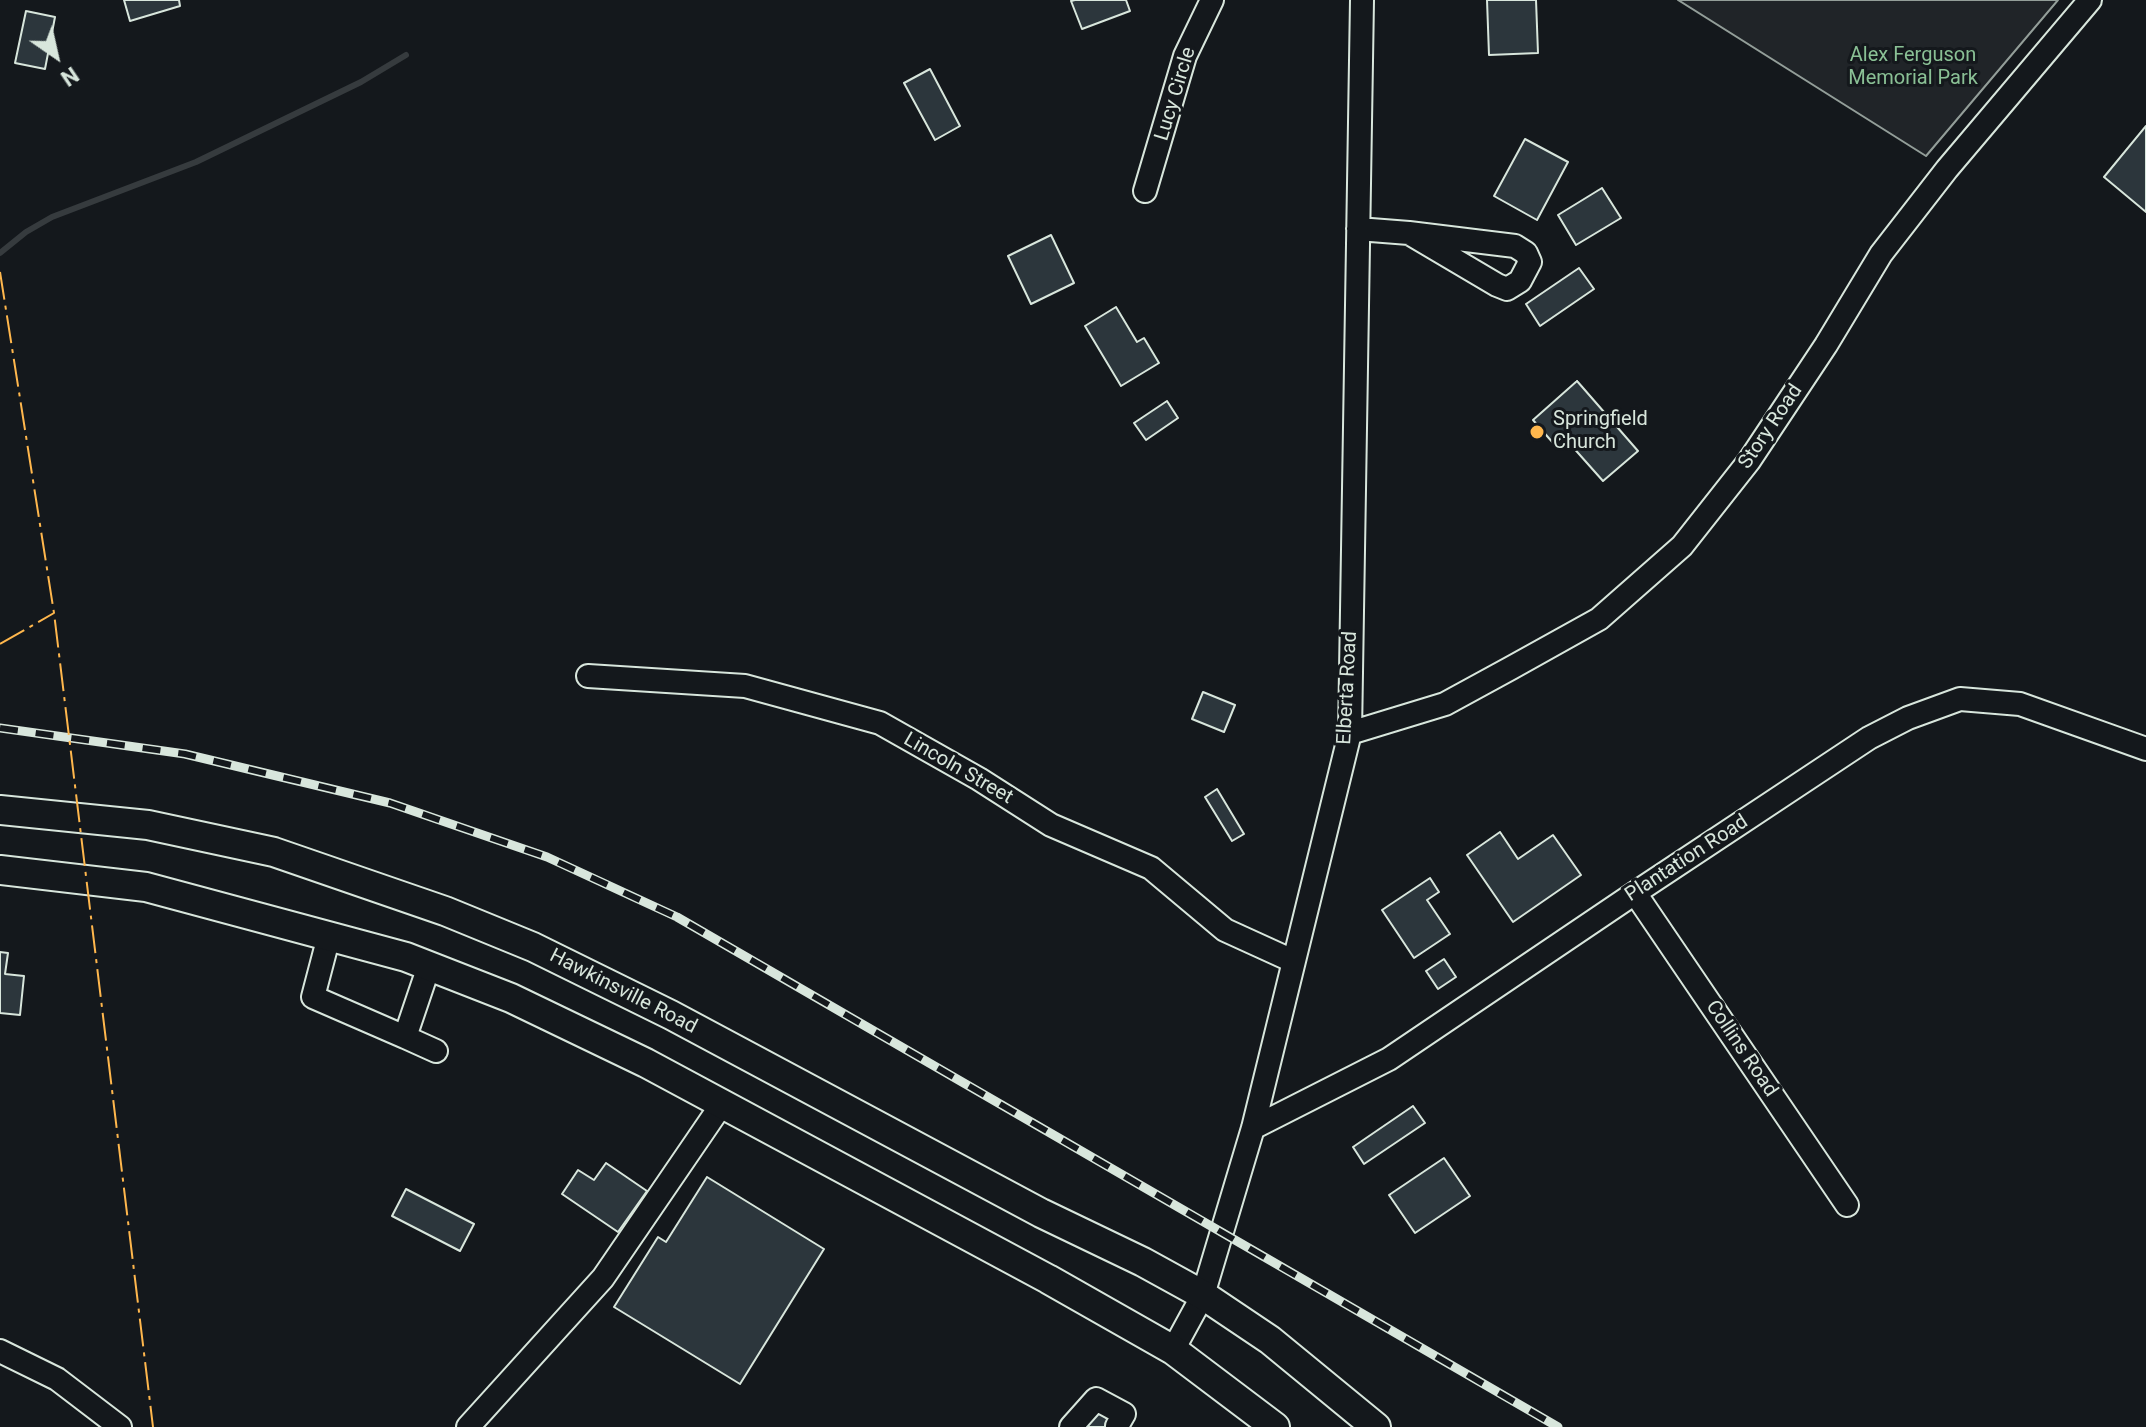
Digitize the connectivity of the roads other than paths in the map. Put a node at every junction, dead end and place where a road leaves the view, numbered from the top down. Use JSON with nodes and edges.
{"nodes":[{"id":1,"x":1212,"y":0,"type":"edge"},
{"id":2,"x":1362,"y":0,"type":"edge"},
{"id":3,"x":2090,"y":0,"type":"edge"},
{"id":4,"x":1145,"y":191,"type":"dead end"},
{"id":5,"x":1358,"y":229,"type":"junction"},
{"id":6,"x":1409,"y":233,"type":"junction"},
{"id":7,"x":588,"y":676,"type":"dead end"},
{"id":8,"x":1350,"y":733,"type":"junction"},
{"id":9,"x":2146,"y":749,"type":"edge"},
{"id":10,"x":0,"y":810,"type":"edge"},
{"id":11,"x":0,"y":870,"type":"edge"},
{"id":12,"x":1635,"y":893,"type":"junction"},
{"id":13,"x":329,"y":936,"type":"junction"},
{"id":14,"x":1293,"y":961,"type":"junction"},
{"id":15,"x":429,"y":966,"type":"junction"},
{"id":16,"x":405,"y":1037,"type":"junction"},
{"id":17,"x":436,"y":1051,"type":"dead end"},
{"id":18,"x":722,"y":1104,"type":"junction"},
{"id":19,"x":1253,"y":1128,"type":"junction"},
{"id":20,"x":1847,"y":1205,"type":"dead end"},
{"id":21,"x":1203,"y":1295,"type":"junction"},
{"id":22,"x":1173,"y":1350,"type":"junction"},
{"id":23,"x":0,"y":1351,"type":"edge"},
{"id":24,"x":1117,"y":1426,"type":"edge"},
{"id":25,"x":120,"y":1427,"type":"edge"},
{"id":26,"x":468,"y":1427,"type":"edge"},
{"id":27,"x":1071,"y":1427,"type":"edge"},
{"id":28,"x":1275,"y":1427,"type":"edge"},
{"id":29,"x":1376,"y":1427,"type":"edge"}],
"edges":[{"from":1,"to":4,"type":"street","name":"Lucy Circle"},
{"from":2,"to":5,"type":"street","name":"Elberta Road"},
{"from":3,"to":8,"type":"street","name":"Story Road"},
{"from":5,"to":6,"type":"street"},
{"from":5,"to":8,"type":"street","name":"Elberta Road"},
{"from":6,"to":6,"type":"street"},
{"from":7,"to":14,"type":"street","name":"Lincoln Street"},
{"from":8,"to":14,"type":"street","name":"Elberta Road"},
{"from":9,"to":12,"type":"street","name":"Plantation Road"},
{"from":10,"to":21,"type":"main road","name":"Hawkinsville Road"},
{"from":11,"to":13,"type":"main road"},
{"from":12,"to":19,"type":"street","name":"Plantation Road"},
{"from":12,"to":20,"type":"street","name":"Collins Road"},
{"from":13,"to":15,"type":"main road"},
{"from":13,"to":16,"type":"street"},
{"from":14,"to":19,"type":"street","name":"Elberta Road"},
{"from":15,"to":16,"type":"street"},
{"from":15,"to":18,"type":"main road"},
{"from":16,"to":17,"type":"street"},
{"from":18,"to":22,"type":"main road"},
{"from":18,"to":26,"type":"street"},
{"from":19,"to":21,"type":"street","name":"Elberta Road"},
{"from":21,"to":22,"type":"street","name":"Elberta Road"},
{"from":21,"to":29,"type":"main road","name":"Hawkinsville Road"},
{"from":22,"to":28,"type":"main road"},
{"from":23,"to":25,"type":"street"},
{"from":24,"to":27,"type":"street"}]}
